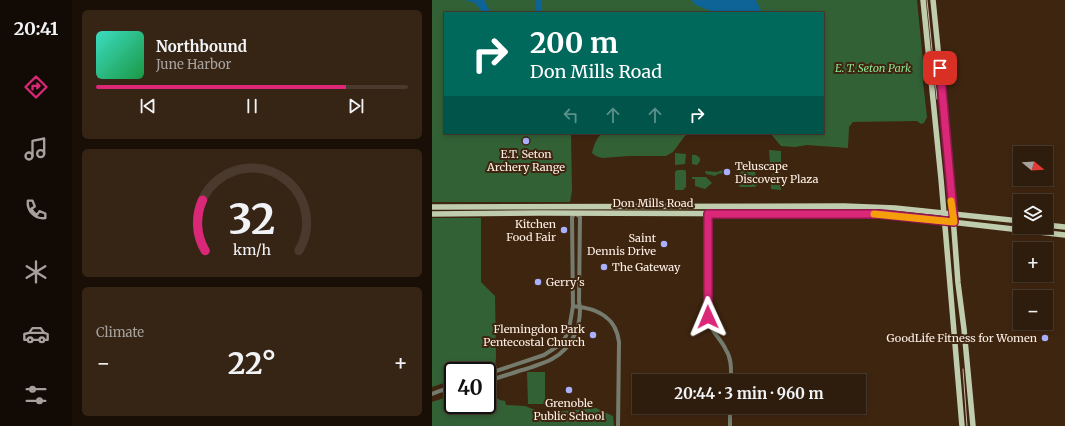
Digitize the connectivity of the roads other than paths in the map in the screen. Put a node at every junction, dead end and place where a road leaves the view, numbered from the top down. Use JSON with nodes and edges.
{"nodes":[{"id":1,"x":923,"y":0,"type":"edge"},
{"id":2,"x":933,"y":0,"type":"edge"},
{"id":3,"x":432,"y":207,"type":"edge"},
{"id":4,"x":708,"y":207,"type":"junction"},
{"id":5,"x":575,"y":213,"type":"junction"},
{"id":6,"x":944,"y":213,"type":"junction"},
{"id":7,"x":432,"y":214,"type":"edge"},
{"id":8,"x":708,"y":214,"type":"junction"},
{"id":9,"x":953,"y":214,"type":"junction"},
{"id":10,"x":1013,"y":220,"type":"edge"},
{"id":11,"x":945,"y":221,"type":"junction"},
{"id":12,"x":954,"y":222,"type":"junction"},
{"id":13,"x":1053,"y":226,"type":"edge"},
{"id":14,"x":1065,"y":227,"type":"edge"},
{"id":15,"x":1065,"y":235,"type":"edge"},
{"id":16,"x":579,"y":248,"type":"junction"},
{"id":17,"x":572,"y":249,"type":"junction"},
{"id":18,"x":573,"y":306,"type":"junction"},
{"id":19,"x":580,"y":307,"type":"junction"},
{"id":20,"x":512,"y":366,"type":"junction"},
{"id":21,"x":496,"y":371,"type":"edge"},
{"id":22,"x":514,"y":373,"type":"junction"},
{"id":23,"x":731,"y":374,"type":"edge"},
{"id":24,"x":496,"y":378,"type":"edge"},
{"id":25,"x":444,"y":390,"type":"edge"},
{"id":26,"x":444,"y":391,"type":"edge"},
{"id":27,"x":433,"y":394,"type":"edge"},
{"id":28,"x":730,"y":414,"type":"edge"},
{"id":29,"x":618,"y":426,"type":"edge"},
{"id":30,"x":730,"y":426,"type":"edge"},
{"id":31,"x":962,"y":426,"type":"edge"},
{"id":32,"x":973,"y":426,"type":"edge"}],
"edges":[{"from":1,"to":6,"type":"main road"},
{"from":2,"to":9,"type":"main road"},
{"from":3,"to":4,"type":"main road","name":"Don Mills Road"},
{"from":4,"to":6,"type":"main road","name":"Don Mills Road"},
{"from":4,"to":8,"type":"street"},
{"from":5,"to":7,"type":"main road","name":"Don Mills Road"},
{"from":5,"to":8,"type":"main road","name":"Don Mills Road"},
{"from":5,"to":16,"type":"street"},
{"from":5,"to":17,"type":"street"},
{"from":6,"to":9,"type":"main road","name":"Don Mills Road"},
{"from":6,"to":11,"type":"main road"},
{"from":8,"to":11,"type":"main road","name":"Don Mills Road"},
{"from":8,"to":23,"type":"street"},
{"from":9,"to":10,"type":"main road","name":"Don Mills Road"},
{"from":9,"to":12,"type":"main road"},
{"from":11,"to":12,"type":"main road","name":"Don Mills Road"},
{"from":11,"to":31,"type":"main road"},
{"from":12,"to":15,"type":"main road","name":"Don Mills Road"},
{"from":12,"to":32,"type":"main road"},
{"from":13,"to":14,"type":"main road"},
{"from":16,"to":17,"type":"street"},
{"from":16,"to":19,"type":"street"},
{"from":17,"to":18,"type":"street"},
{"from":18,"to":19,"type":"street"},
{"from":18,"to":20,"type":"street"},
{"from":19,"to":22,"type":"street"},
{"from":19,"to":29,"type":"street"},
{"from":20,"to":21,"type":"street"},
{"from":20,"to":22,"type":"street"},
{"from":22,"to":24,"type":"street"},
{"from":25,"to":27,"type":"street"},
{"from":26,"to":27,"type":"street"},
{"from":28,"to":30,"type":"street"}]}
